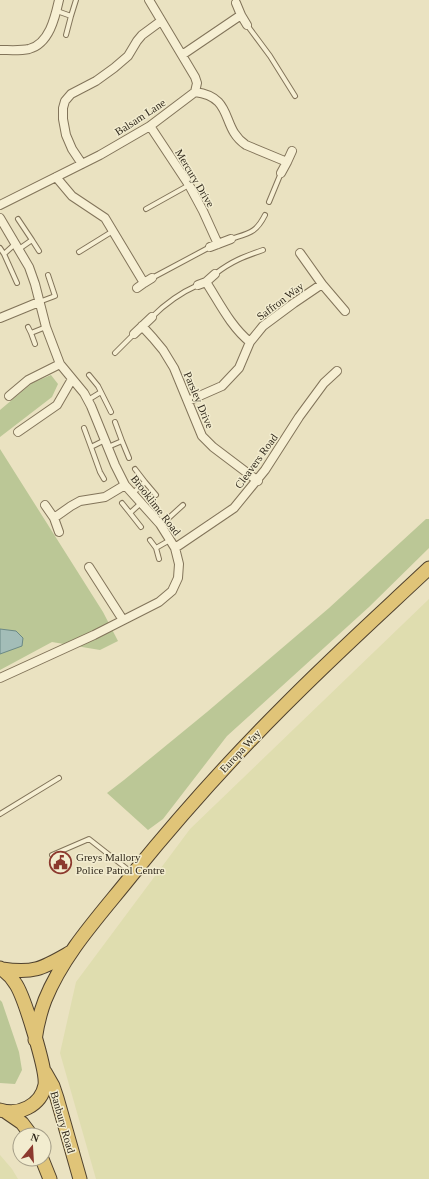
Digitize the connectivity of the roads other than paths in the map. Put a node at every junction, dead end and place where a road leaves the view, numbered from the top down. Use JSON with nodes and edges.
{"nodes":[{"id":1,"x":59,"y":0,"type":"edge"},
{"id":2,"x":76,"y":0,"type":"edge"},
{"id":3,"x":149,"y":0,"type":"edge"},
{"id":4,"x":235,"y":1,"type":"edge"},
{"id":5,"x":56,"y":11,"type":"junction"},
{"id":6,"x":241,"y":15,"type":"junction"},
{"id":7,"x":71,"y":16,"type":"junction"},
{"id":8,"x":161,"y":21,"type":"junction"},
{"id":9,"x":247,"y":25,"type":"joint"},
{"id":10,"x":66,"y":35,"type":"dead end"},
{"id":11,"x":0,"y":50,"type":"edge"},
{"id":12,"x":182,"y":55,"type":"junction"},
{"id":13,"x":195,"y":92,"type":"junction"},
{"id":14,"x":295,"y":96,"type":"dead end"},
{"id":15,"x":150,"y":126,"type":"junction"},
{"id":16,"x":292,"y":151,"type":"dead end"},
{"id":17,"x":286,"y":162,"type":"junction"},
{"id":18,"x":82,"y":164,"type":"junction"},
{"id":19,"x":282,"y":174,"type":"joint"},
{"id":20,"x":56,"y":177,"type":"junction"},
{"id":21,"x":189,"y":185,"type":"junction"},
{"id":22,"x":269,"y":202,"type":"dead end"},
{"id":23,"x":0,"y":205,"type":"edge"},
{"id":24,"x":146,"y":209,"type":"dead end"},
{"id":25,"x":265,"y":215,"type":"dead end"},
{"id":26,"x":0,"y":218,"type":"edge"},
{"id":27,"x":18,"y":219,"type":"dead end"},
{"id":28,"x":113,"y":231,"type":"junction"},
{"id":29,"x":231,"y":239,"type":"joint"},
{"id":30,"x":32,"y":240,"type":"junction"},
{"id":31,"x":17,"y":246,"type":"junction"},
{"id":32,"x":214,"y":246,"type":"junction"},
{"id":33,"x":0,"y":248,"type":"edge"},
{"id":34,"x":263,"y":250,"type":"dead end"},
{"id":35,"x":38,"y":251,"type":"dead end"},
{"id":36,"x":79,"y":252,"type":"dead end"},
{"id":37,"x":300,"y":253,"type":"dead end"},
{"id":38,"x":4,"y":254,"type":"junction"},
{"id":39,"x":215,"y":274,"type":"joint"},
{"id":40,"x":48,"y":275,"type":"dead end"},
{"id":41,"x":152,"y":278,"type":"joint"},
{"id":42,"x":17,"y":282,"type":"dead end"},
{"id":43,"x":206,"y":282,"type":"junction"},
{"id":44,"x":322,"y":284,"type":"junction"},
{"id":45,"x":198,"y":285,"type":"joint"},
{"id":46,"x":39,"y":302,"type":"junction"},
{"id":47,"x":345,"y":311,"type":"dead end"},
{"id":48,"x":152,"y":317,"type":"joint"},
{"id":49,"x":0,"y":318,"type":"edge"},
{"id":50,"x":142,"y":326,"type":"junction"},
{"id":51,"x":28,"y":327,"type":"dead end"},
{"id":52,"x":46,"y":327,"type":"junction"},
{"id":53,"x":31,"y":333,"type":"junction"},
{"id":54,"x":134,"y":334,"type":"joint"},
{"id":55,"x":250,"y":342,"type":"junction"},
{"id":56,"x":35,"y":344,"type":"dead end"},
{"id":57,"x":115,"y":353,"type":"dead end"},
{"id":58,"x":60,"y":364,"type":"junction"},
{"id":59,"x":337,"y":371,"type":"dead end"},
{"id":60,"x":89,"y":375,"type":"dead end"},
{"id":61,"x":72,"y":379,"type":"junction"},
{"id":62,"x":102,"y":392,"type":"junction"},
{"id":63,"x":9,"y":396,"type":"dead end"},
{"id":64,"x":88,"y":400,"type":"junction"},
{"id":65,"x":188,"y":401,"type":"junction"},
{"id":66,"x":111,"y":412,"type":"dead end"},
{"id":67,"x":116,"y":422,"type":"dead end"},
{"id":68,"x":84,"y":428,"type":"dead end"},
{"id":69,"x":18,"y":432,"type":"dead end"},
{"id":70,"x":122,"y":441,"type":"junction"},
{"id":71,"x":107,"y":443,"type":"junction"},
{"id":72,"x":91,"y":448,"type":"junction"},
{"id":73,"x":129,"y":458,"type":"dead end"},
{"id":74,"x":134,"y":469,"type":"dead end"},
{"id":75,"x":104,"y":479,"type":"dead end"},
{"id":76,"x":258,"y":481,"type":"junction"},
{"id":77,"x":145,"y":482,"type":"junction"},
{"id":78,"x":125,"y":485,"type":"junction"},
{"id":79,"x":132,"y":493,"type":"junction"},
{"id":80,"x":156,"y":495,"type":"dead end"},
{"id":81,"x":122,"y":503,"type":"dead end"},
{"id":82,"x":141,"y":503,"type":"junction"},
{"id":83,"x":45,"y":504,"type":"dead end"},
{"id":84,"x":183,"y":505,"type":"dead end"},
{"id":85,"x":130,"y":513,"type":"junction"},
{"id":86,"x":54,"y":518,"type":"junction"},
{"id":87,"x":161,"y":526,"type":"junction"},
{"id":88,"x":142,"y":527,"type":"dead end"},
{"id":89,"x":59,"y":532,"type":"dead end"},
{"id":90,"x":150,"y":540,"type":"dead end"},
{"id":91,"x":170,"y":540,"type":"junction"},
{"id":92,"x":156,"y":548,"type":"junction"},
{"id":93,"x":175,"y":548,"type":"junction"},
{"id":94,"x":159,"y":559,"type":"dead end"},
{"id":95,"x":89,"y":567,"type":"dead end"},
{"id":96,"x":429,"y":568,"type":"edge"},
{"id":97,"x":123,"y":620,"type":"junction"},
{"id":98,"x":0,"y":678,"type":"edge"},
{"id":99,"x":59,"y":778,"type":"dead end"},
{"id":100,"x":0,"y":814,"type":"edge"},
{"id":101,"x":52,"y":855,"type":"dead end"},
{"id":102,"x":133,"y":874,"type":"junction"},
{"id":103,"x":71,"y":952,"type":"junction"},
{"id":104,"x":1,"y":968,"type":"edge"},
{"id":105,"x":35,"y":1040,"type":"junction"},
{"id":106,"x":43,"y":1067,"type":"junction"},
{"id":107,"x":3,"y":1111,"type":"edge"},
{"id":108,"x":25,"y":1127,"type":"edge"},
{"id":109,"x":45,"y":1167,"type":"edge"},
{"id":110,"x":50,"y":1179,"type":"edge"},
{"id":111,"x":80,"y":1179,"type":"edge"}],
"edges":[{"from":1,"to":5,"type":"street"},
{"from":2,"to":7,"type":"lane"},
{"from":3,"to":8,"type":"street"},
{"from":4,"to":6,"type":"street"},
{"from":5,"to":7,"type":"lane"},
{"from":5,"to":11,"type":"street"},
{"from":6,"to":9,"type":"street"},
{"from":6,"to":12,"type":"street"},
{"from":7,"to":10,"type":"lane"},
{"from":8,"to":12,"type":"street"},
{"from":8,"to":18,"type":"street"},
{"from":9,"to":14,"type":"lane"},
{"from":12,"to":13,"type":"street"},
{"from":13,"to":15,"type":"street","name":"Balsam Lane"},
{"from":13,"to":17,"type":"street"},
{"from":15,"to":18,"type":"street","name":"Balsam Lane"},
{"from":15,"to":21,"type":"street","name":"Mercury Drive"},
{"from":16,"to":17,"type":"street"},
{"from":17,"to":19,"type":"street"},
{"from":18,"to":20,"type":"street","name":"Balsam Lane"},
{"from":19,"to":22,"type":"lane"},
{"from":20,"to":23,"type":"street","name":"Balsam Lane"},
{"from":20,"to":28,"type":"street"},
{"from":21,"to":24,"type":"lane"},
{"from":21,"to":32,"type":"street","name":"Mercury Drive"},
{"from":25,"to":29,"type":"lane"},
{"from":26,"to":31,"type":"street","name":"Brooklime Road"},
{"from":27,"to":30,"type":"lane"},
{"from":28,"to":36,"type":"lane"},
{"from":28,"to":41,"type":"street"},
{"from":29,"to":32,"type":"street"},
{"from":30,"to":31,"type":"lane"},
{"from":30,"to":35,"type":"lane"},
{"from":31,"to":38,"type":"lane"},
{"from":31,"to":46,"type":"street","name":"Brooklime Road"},
{"from":32,"to":41,"type":"lane"},
{"from":33,"to":38,"type":"lane"},
{"from":34,"to":39,"type":"lane"},
{"from":37,"to":44,"type":"street","name":"Saffron Way"},
{"from":38,"to":42,"type":"lane"},
{"from":39,"to":43,"type":"street"},
{"from":40,"to":46,"type":"lane"},
{"from":43,"to":45,"type":"street"},
{"from":43,"to":55,"type":"street"},
{"from":44,"to":47,"type":"street","name":"Saffron Way"},
{"from":44,"to":55,"type":"street","name":"Saffron Way"},
{"from":45,"to":48,"type":"lane"},
{"from":46,"to":49,"type":"street"},
{"from":46,"to":52,"type":"street","name":"Brooklime Road"},
{"from":48,"to":50,"type":"street"},
{"from":50,"to":54,"type":"street"},
{"from":50,"to":65,"type":"street","name":"Parsley Drive"},
{"from":51,"to":53,"type":"lane"},
{"from":52,"to":53,"type":"lane"},
{"from":52,"to":58,"type":"street","name":"Brooklime Road"},
{"from":53,"to":56,"type":"lane"},
{"from":54,"to":57,"type":"lane"},
{"from":55,"to":65,"type":"street","name":"Saffron Way"},
{"from":58,"to":61,"type":"street","name":"Brooklime Road"},
{"from":58,"to":63,"type":"street"},
{"from":59,"to":76,"type":"street","name":"Cleavers Road"},
{"from":60,"to":62,"type":"lane"},
{"from":61,"to":64,"type":"street","name":"Brooklime Road"},
{"from":61,"to":69,"type":"street"},
{"from":62,"to":64,"type":"lane"},
{"from":62,"to":66,"type":"lane"},
{"from":64,"to":71,"type":"street","name":"Brooklime Road"},
{"from":65,"to":76,"type":"street","name":"Parsley Drive"},
{"from":67,"to":70,"type":"lane"},
{"from":68,"to":72,"type":"lane"},
{"from":70,"to":71,"type":"lane"},
{"from":70,"to":73,"type":"lane"},
{"from":71,"to":72,"type":"lane"},
{"from":71,"to":78,"type":"street","name":"Brooklime Road"},
{"from":72,"to":75,"type":"lane"},
{"from":74,"to":77,"type":"lane"},
{"from":76,"to":93,"type":"street","name":"Cleavers Road"},
{"from":77,"to":79,"type":"lane"},
{"from":77,"to":80,"type":"lane"},
{"from":78,"to":79,"type":"street","name":"Brooklime Road"},
{"from":78,"to":86,"type":"street"},
{"from":79,"to":82,"type":"street","name":"Brooklime Road"},
{"from":81,"to":85,"type":"lane"},
{"from":82,"to":85,"type":"lane"},
{"from":82,"to":87,"type":"street","name":"Brooklime Road"},
{"from":83,"to":86,"type":"street"},
{"from":84,"to":87,"type":"lane"},
{"from":85,"to":88,"type":"lane"},
{"from":86,"to":89,"type":"street"},
{"from":87,"to":91,"type":"street","name":"Brooklime Road"},
{"from":90,"to":92,"type":"lane"},
{"from":91,"to":92,"type":"lane"},
{"from":91,"to":93,"type":"street","name":"Brooklime Road"},
{"from":92,"to":94,"type":"lane"},
{"from":93,"to":97,"type":"street","name":"Brooklime Road"},
{"from":95,"to":97,"type":"street"},
{"from":96,"to":102,"type":"highway","name":"Europa Way"},
{"from":97,"to":98,"type":"street","name":"Brooklime Road"},
{"from":99,"to":100,"type":"lane"},
{"from":101,"to":102,"type":"lane"},
{"from":102,"to":103,"type":"highway","name":"Europa Way"},
{"from":103,"to":104,"type":"highway","name":"Europa Way"},
{"from":103,"to":105,"type":"highway","name":"Europa Way"},
{"from":104,"to":105,"type":"highway"},
{"from":105,"to":106,"type":"highway"},
{"from":106,"to":107,"type":"highway"},
{"from":106,"to":111,"type":"highway","name":"Banbury Road"},
{"from":107,"to":108,"type":"highway"},
{"from":109,"to":110,"type":"highway"}]}
